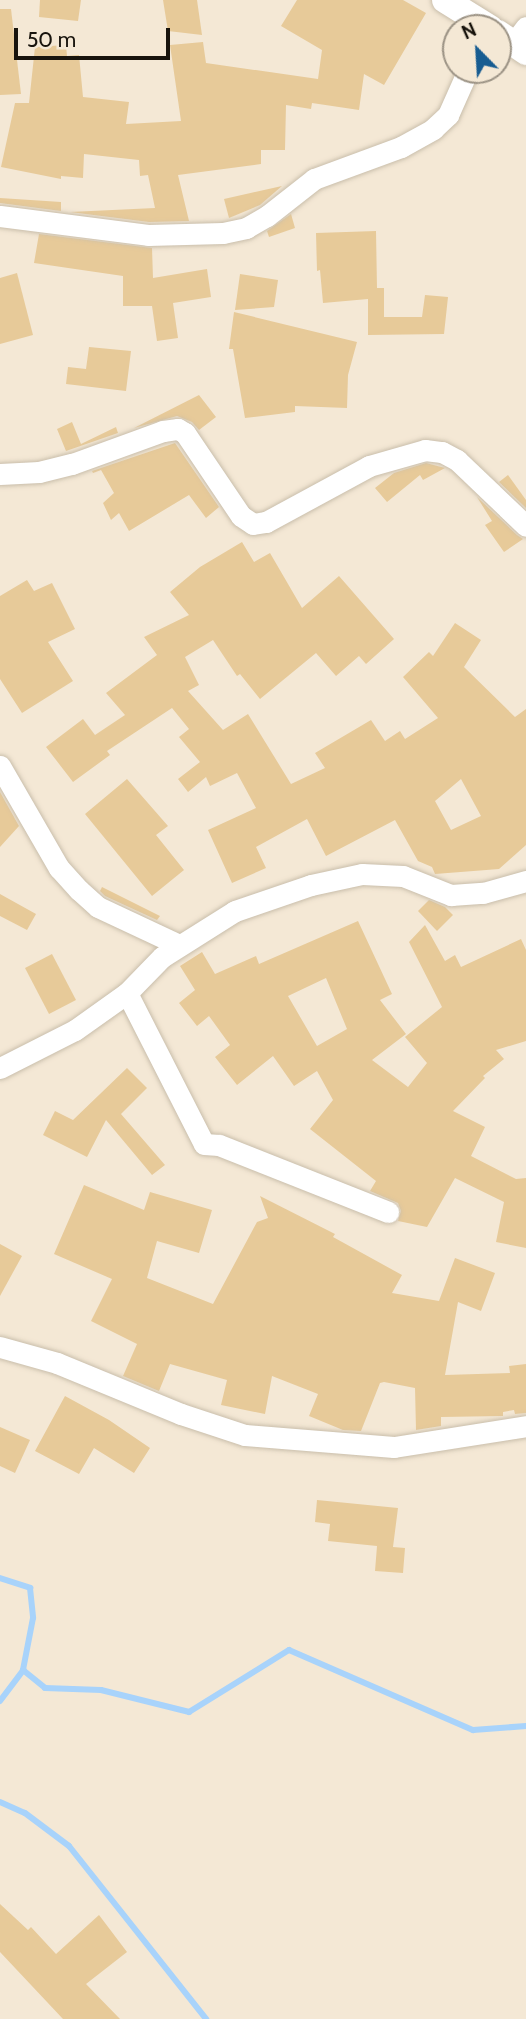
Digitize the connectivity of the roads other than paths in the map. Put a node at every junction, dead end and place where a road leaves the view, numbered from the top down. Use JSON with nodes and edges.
{"nodes":[{"id":1,"x":445,"y":0,"type":"edge"},
{"id":2,"x":469,"y":14,"type":"edge"},
{"id":3,"x":462,"y":84,"type":"edge"},
{"id":4,"x":0,"y":216,"type":"edge"},
{"id":5,"x":0,"y":474,"type":"edge"},
{"id":6,"x":526,"y":526,"type":"edge"},
{"id":7,"x":0,"y":766,"type":"edge"},
{"id":8,"x":526,"y":881,"type":"edge"},
{"id":9,"x":179,"y":945,"type":"junction"},
{"id":10,"x":128,"y":993,"type":"junction"},
{"id":11,"x":0,"y":1068,"type":"edge"},
{"id":12,"x":388,"y":1212,"type":"dead end"},
{"id":13,"x":0,"y":1347,"type":"edge"},
{"id":14,"x":526,"y":1426,"type":"edge"}],
"edges":[{"from":1,"to":2,"type":"street"},
{"from":3,"to":4,"type":"street"},
{"from":5,"to":6,"type":"street"},
{"from":7,"to":9,"type":"street"},
{"from":8,"to":9,"type":"street"},
{"from":9,"to":10,"type":"street"},
{"from":10,"to":11,"type":"street"},
{"from":10,"to":12,"type":"street"},
{"from":13,"to":14,"type":"street"}]}
